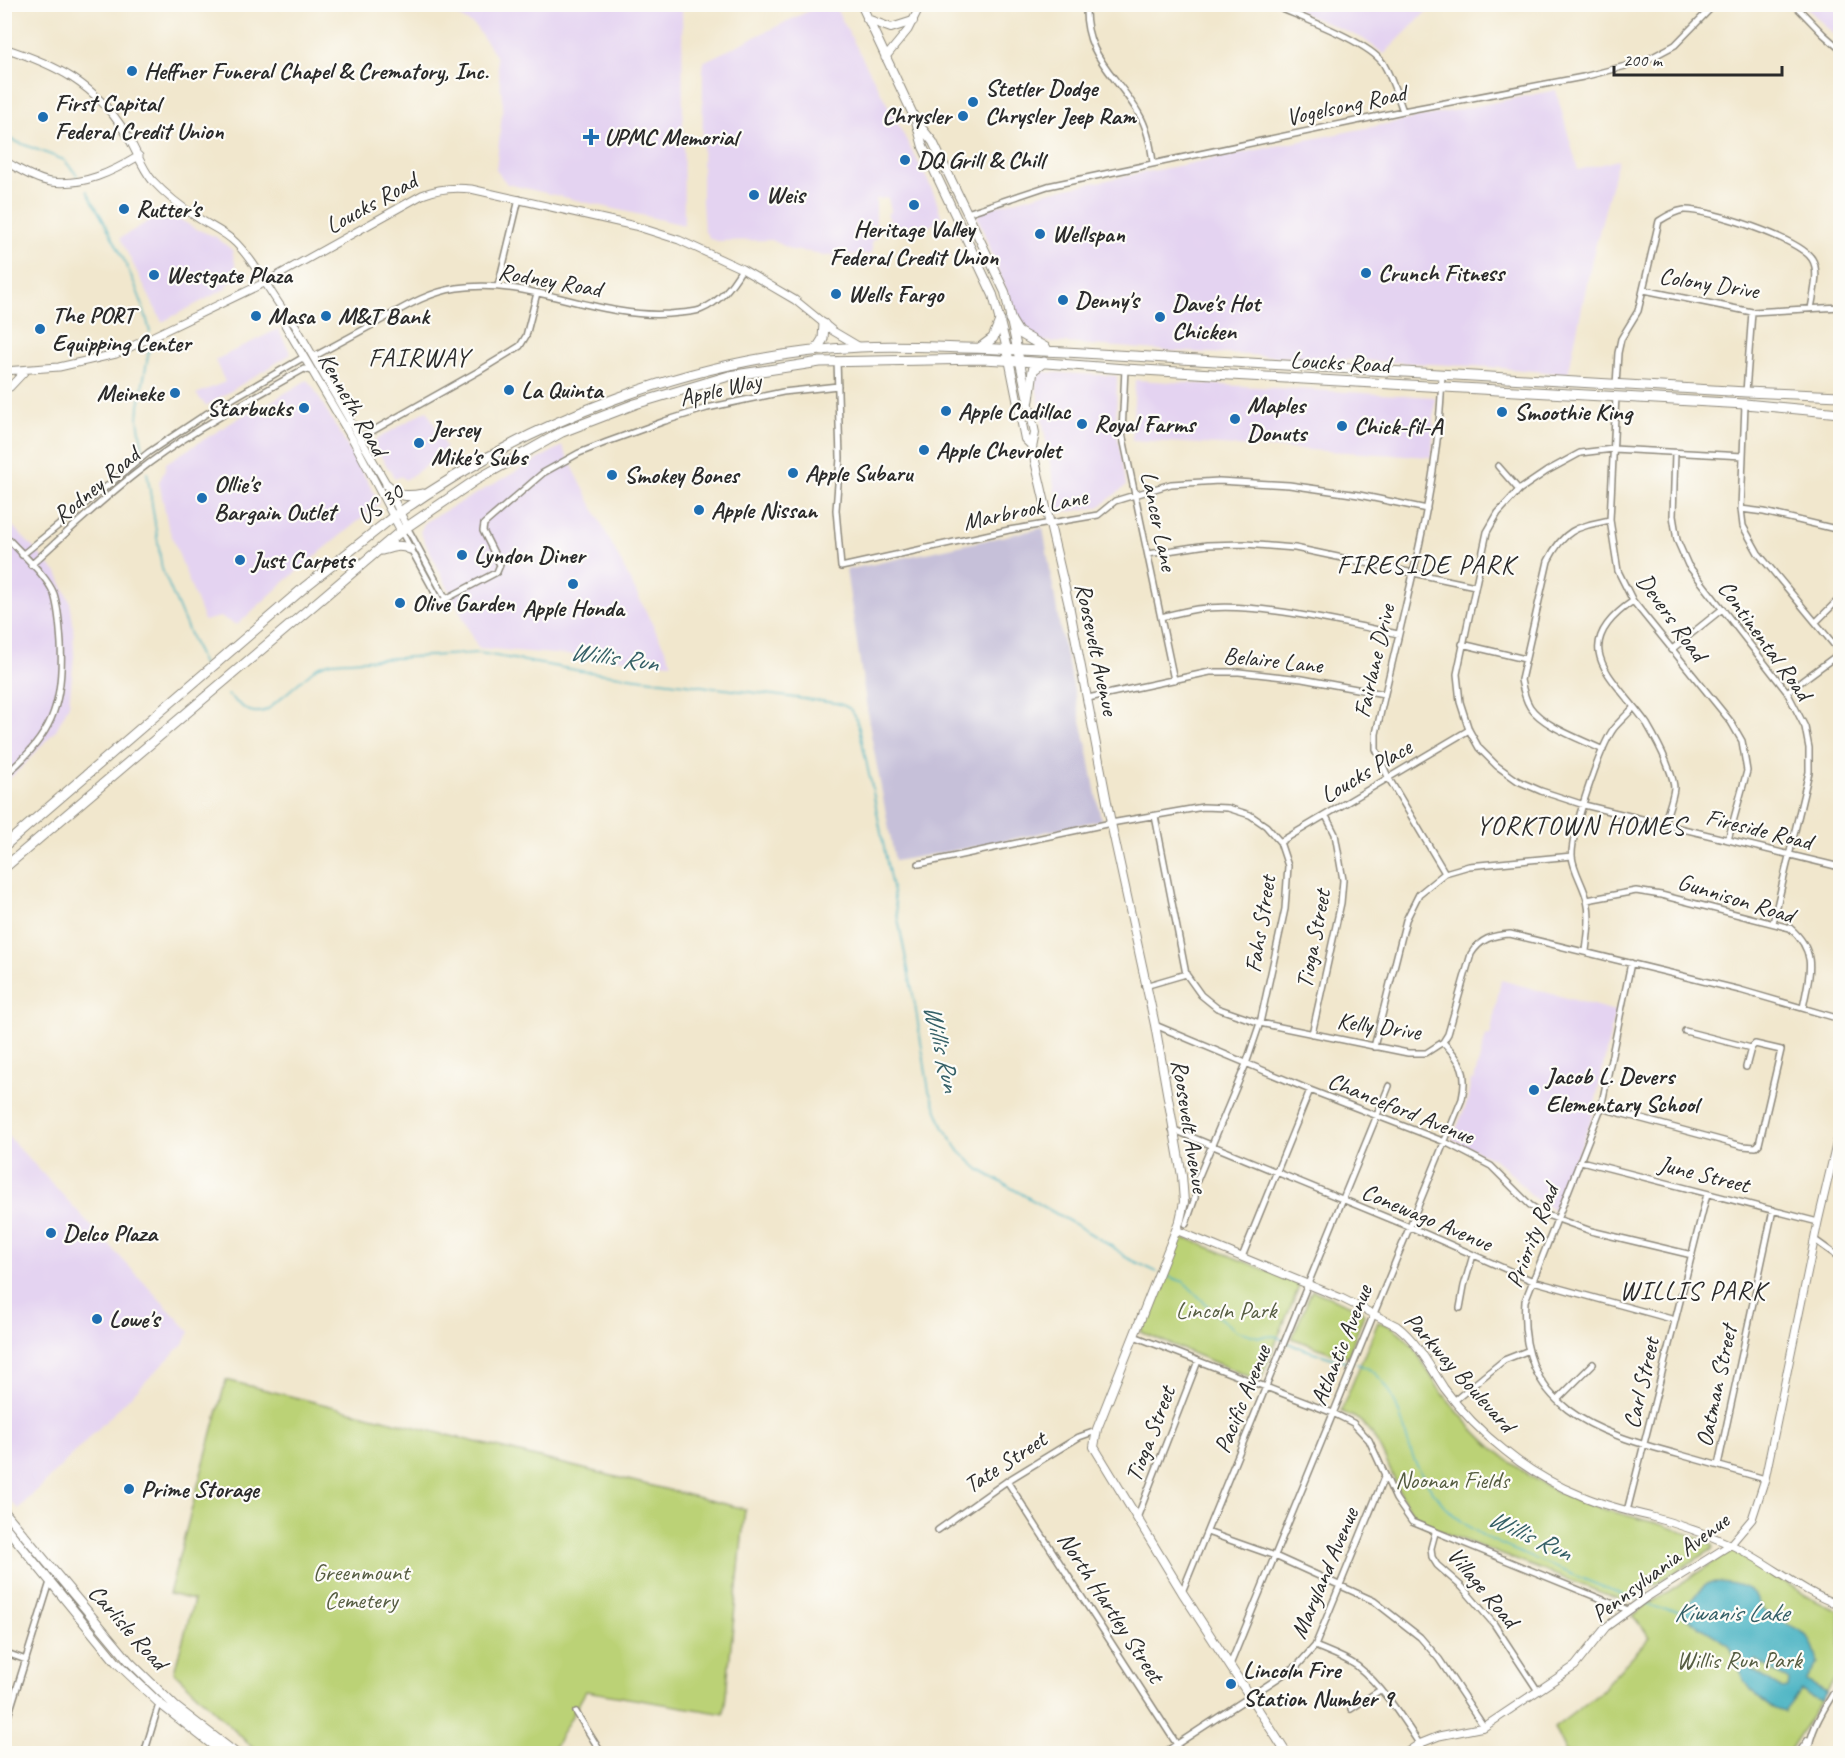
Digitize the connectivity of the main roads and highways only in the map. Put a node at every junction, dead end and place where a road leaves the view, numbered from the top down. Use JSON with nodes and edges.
{"nodes":[{"id":1,"x":861,"y":4,"type":"edge"},
{"id":2,"x":867,"y":19,"type":"junction"},
{"id":3,"x":913,"y":21,"type":"road end"},
{"id":4,"x":916,"y":121,"type":"junction"},
{"id":5,"x":928,"y":157,"type":"junction"},
{"id":6,"x":967,"y":213,"type":"junction"},
{"id":7,"x":1005,"y":320,"type":"junction"},
{"id":8,"x":824,"y":324,"type":"road end"},
{"id":9,"x":860,"y":347,"type":"joint"},
{"id":10,"x":980,"y":348,"type":"junction"},
{"id":11,"x":1007,"y":349,"type":"junction"},
{"id":12,"x":1018,"y":349,"type":"junction"},
{"id":13,"x":816,"y":350,"type":"junction"},
{"id":14,"x":1051,"y":351,"type":"junction"},
{"id":15,"x":837,"y":360,"type":"joint"},
{"id":16,"x":1009,"y":361,"type":"junction"},
{"id":17,"x":1020,"y":361,"type":"junction"},
{"id":18,"x":1044,"y":362,"type":"junction"},
{"id":19,"x":1840,"y":396,"type":"edge"},
{"id":20,"x":1029,"y":400,"type":"junction"},
{"id":21,"x":1840,"y":413,"type":"edge"},
{"id":22,"x":1032,"y":446,"type":"junction"},
{"id":23,"x":387,"y":484,"type":"road end"},
{"id":24,"x":426,"y":494,"type":"junction"},
{"id":25,"x":410,"y":549,"type":"road end"},
{"id":26,"x":379,"y":551,"type":"junction"},
{"id":27,"x":4,"y":846,"type":"edge"},
{"id":28,"x":4,"y":867,"type":"edge"},
{"id":29,"x":4,"y":1511,"type":"edge"},
{"id":30,"x":4,"y":1525,"type":"edge"},
{"id":31,"x":224,"y":1754,"type":"edge"},
{"id":32,"x":237,"y":1754,"type":"edge"},
{"id":33,"x":1287,"y":1754,"type":"edge"}],
"edges":[{"from":1,"to":2,"type":"main road","name":"Roosevelt Avenue"},
{"from":2,"to":3,"type":"main road"},
{"from":2,"to":4,"type":"main road","name":"Roosevelt Avenue"},
{"from":4,"to":5,"type":"main road","name":"Roosevelt Avenue"},
{"from":4,"to":6,"type":"main road","name":"Roosevelt Avenue"},
{"from":5,"to":6,"type":"main road"},
{"from":5,"to":7,"type":"main road","name":"Roosevelt Avenue"},
{"from":6,"to":7,"type":"main road","name":"Roosevelt Avenue"},
{"from":7,"to":10,"type":"highway"},
{"from":7,"to":11,"type":"main road","name":"Roosevelt Avenue"},
{"from":7,"to":12,"type":"main road","name":"Roosevelt Avenue"},
{"from":7,"to":14,"type":"highway"},
{"from":8,"to":13,"type":"highway"},
{"from":9,"to":10,"type":"highway","name":"Loucks Road","number":"US 30"},
{"from":9,"to":13,"type":"highway","name":"US 30","number":"US 30"},
{"from":10,"to":11,"type":"highway","name":"Loucks Road","number":"US 30"},
{"from":11,"to":12,"type":"highway","name":"Loucks Road","number":"US 30"},
{"from":11,"to":16,"type":"main road","name":"Roosevelt Avenue"},
{"from":12,"to":14,"type":"highway","name":"Loucks Road","number":"US 30"},
{"from":12,"to":17,"type":"main road","name":"Roosevelt Avenue"},
{"from":13,"to":24,"type":"highway","name":"US 30","number":"US 30"},
{"from":14,"to":19,"type":"highway","name":"Loucks Road","number":"US 30"},
{"from":15,"to":16,"type":"highway","name":"Loucks Road","number":"US 30"},
{"from":15,"to":26,"type":"highway","name":"US 30","number":"US 30"},
{"from":16,"to":17,"type":"highway","name":"Loucks Road","number":"US 30"},
{"from":16,"to":22,"type":"main road","name":"Roosevelt Avenue"},
{"from":17,"to":18,"type":"highway","name":"Loucks Road","number":"US 30"},
{"from":17,"to":20,"type":"main road","name":"Roosevelt Avenue"},
{"from":18,"to":20,"type":"highway"},
{"from":18,"to":21,"type":"highway","name":"Loucks Road","number":"US 30"},
{"from":20,"to":22,"type":"main road","name":"Roosevelt Avenue"},
{"from":22,"to":33,"type":"main road","name":"Roosevelt Avenue"},
{"from":23,"to":24,"type":"highway"},
{"from":24,"to":27,"type":"highway","name":"US 30","number":"US 30"},
{"from":25,"to":26,"type":"highway"},
{"from":26,"to":28,"type":"highway","name":"US 30","number":"US 30"},
{"from":29,"to":32,"type":"main road","name":"Carlisle Road"},
{"from":30,"to":31,"type":"main road","name":"Carlisle Road"}]}
